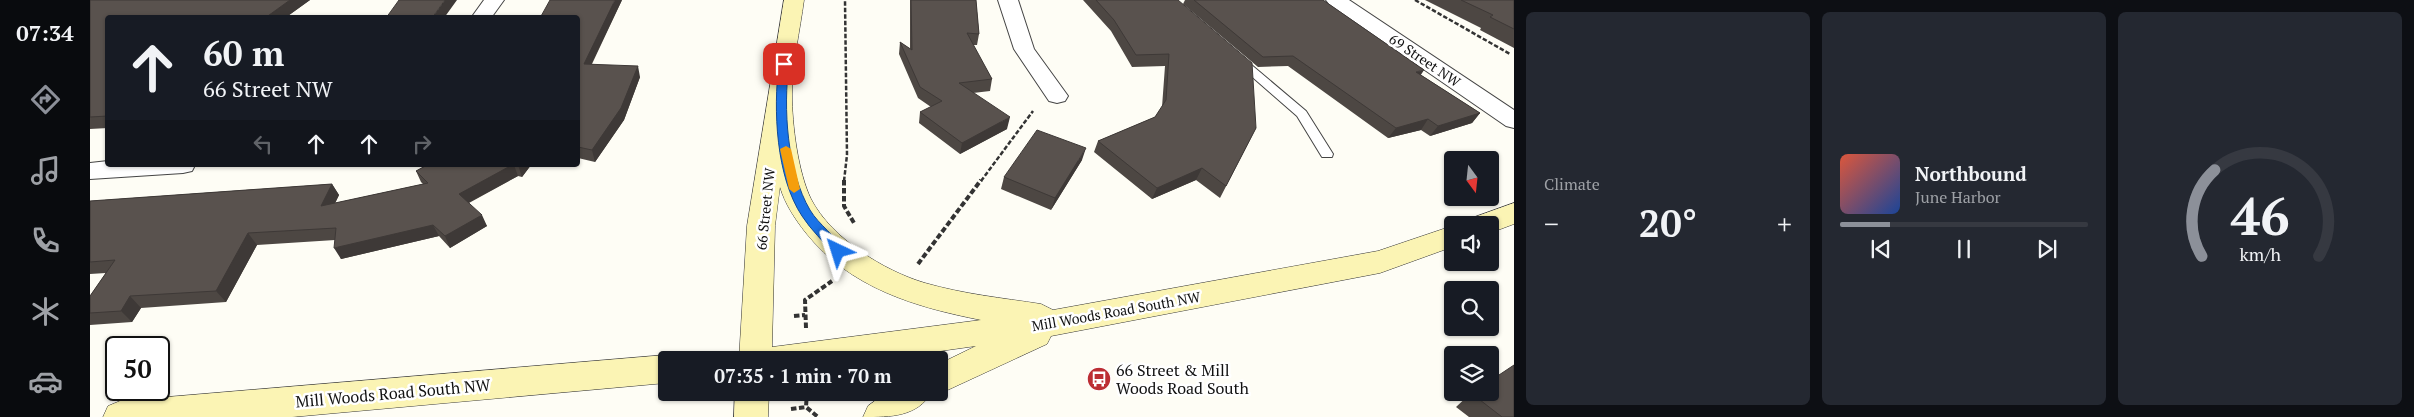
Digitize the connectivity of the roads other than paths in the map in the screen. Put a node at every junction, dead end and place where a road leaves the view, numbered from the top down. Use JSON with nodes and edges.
{"nodes":[{"id":1,"x":494,"y":0,"type":"edge"},
{"id":2,"x":794,"y":0,"type":"edge"},
{"id":3,"x":1008,"y":0,"type":"edge"},
{"id":4,"x":1336,"y":0,"type":"edge"},
{"id":5,"x":483,"y":15,"type":"edge"},
{"id":6,"x":1228,"y":51,"type":"edge"},
{"id":7,"x":780,"y":90,"type":"junction"},
{"id":8,"x":1057,"y":96,"type":"dead end"},
{"id":9,"x":1514,"y":120,"type":"edge"},
{"id":10,"x":1327,"y":154,"type":"dead end"},
{"id":11,"x":152,"y":167,"type":"edge"},
{"id":12,"x":90,"y":171,"type":"edge"},
{"id":13,"x":1514,"y":213,"type":"edge"},
{"id":14,"x":1499,"y":219,"type":"edge"},
{"id":15,"x":1444,"y":239,"type":"edge"},
{"id":16,"x":1068,"y":321,"type":"junction"},
{"id":17,"x":755,"y":351,"type":"edge"},
{"id":18,"x":843,"y":351,"type":"edge"},
{"id":19,"x":658,"y":370,"type":"edge"},
{"id":20,"x":948,"y":375,"type":"edge"},
{"id":21,"x":752,"y":401,"type":"edge"},
{"id":22,"x":902,"y":401,"type":"edge"},
{"id":23,"x":120,"y":417,"type":"edge"},
{"id":24,"x":751,"y":417,"type":"edge"},
{"id":25,"x":880,"y":417,"type":"edge"}],
"edges":[{"from":1,"to":5,"type":"street"},
{"from":2,"to":7,"type":"main road","name":"66 Street NW"},
{"from":3,"to":8,"type":"street"},
{"from":4,"to":9,"type":"street","name":"69 Street NW"},
{"from":6,"to":10,"type":"lane"},
{"from":7,"to":16,"type":"main road"},
{"from":7,"to":17,"type":"main road","name":"66 Street NW"},
{"from":11,"to":12,"type":"street"},
{"from":13,"to":14,"type":"main road"},
{"from":15,"to":16,"type":"main road","name":"Mill Woods Road South NW"},
{"from":16,"to":18,"type":"main road","name":"Mill Woods Road South NW"},
{"from":16,"to":20,"type":"main road"},
{"from":19,"to":23,"type":"main road","name":"Mill Woods Road South NW"},
{"from":21,"to":24,"type":"main road"},
{"from":22,"to":25,"type":"main road"}]}
